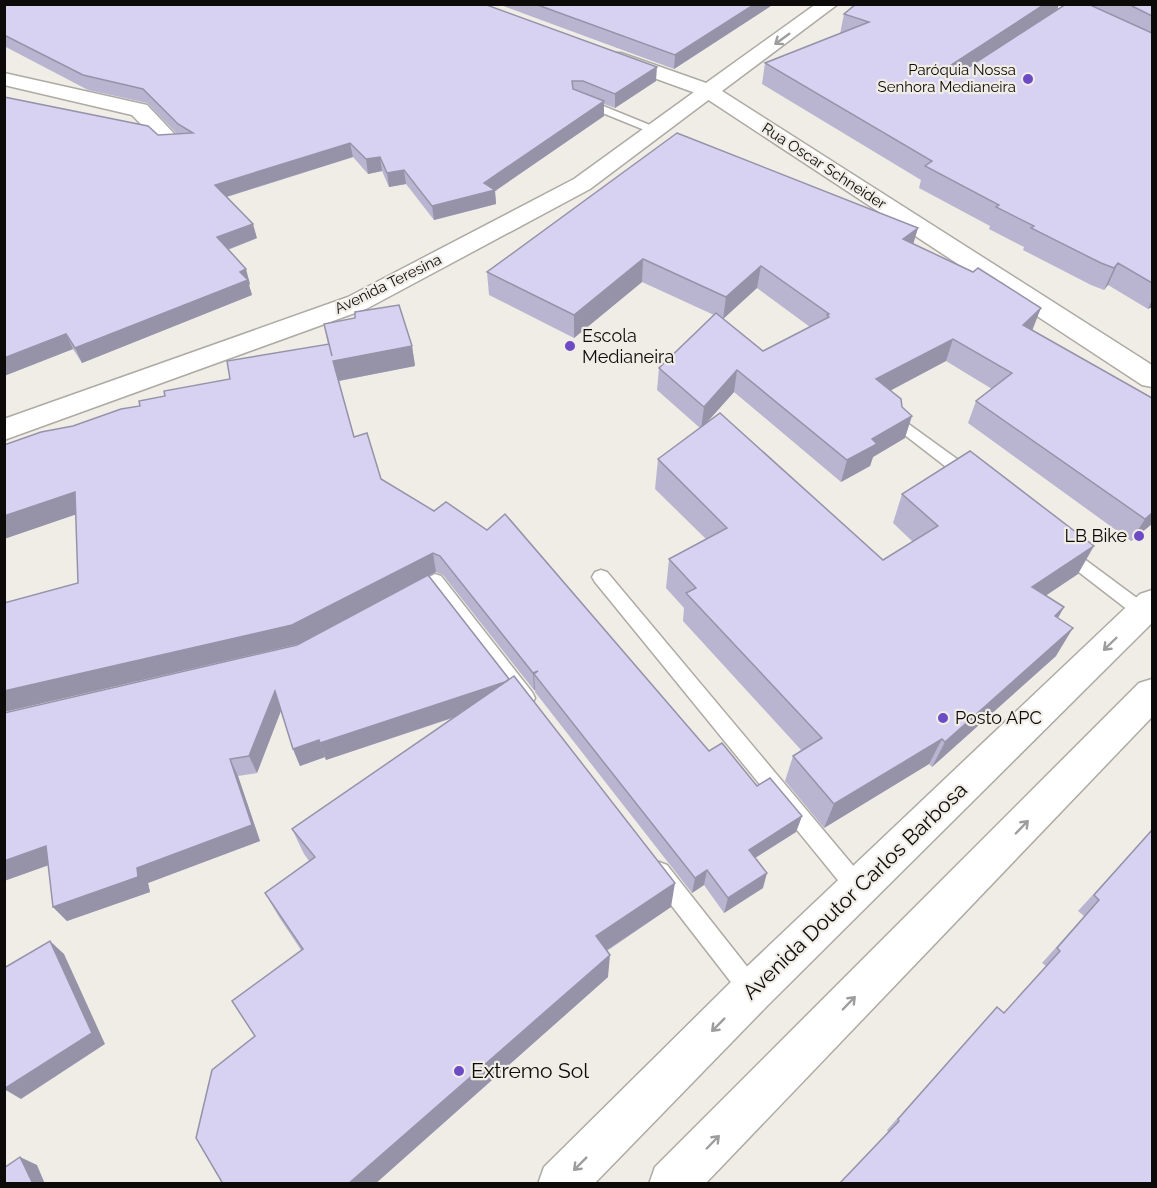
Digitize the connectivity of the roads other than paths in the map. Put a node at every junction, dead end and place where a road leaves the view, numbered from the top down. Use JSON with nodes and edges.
{"nodes":[{"id":1,"x":829,"y":4,"type":"edge"},
{"id":2,"x":1060,"y":12,"type":"edge"},
{"id":3,"x":590,"y":48,"type":"edge"},
{"id":4,"x":1152,"y":49,"type":"edge"},
{"id":5,"x":4,"y":79,"type":"edge"},
{"id":6,"x":708,"y":91,"type":"junction"},
{"id":7,"x":578,"y":99,"type":"edge"},
{"id":8,"x":656,"y":130,"type":"junction"},
{"id":9,"x":171,"y":142,"type":"edge"},
{"id":10,"x":1152,"y":378,"type":"edge"},
{"id":11,"x":903,"y":425,"type":"edge"},
{"id":12,"x":4,"y":430,"type":"edge"},
{"id":13,"x":986,"y":490,"type":"edge"},
{"id":14,"x":1050,"y":540,"type":"edge"},
{"id":15,"x":601,"y":577,"type":"dead end"},
{"id":16,"x":395,"y":603,"type":"edge"},
{"id":17,"x":1148,"y":608,"type":"edge"},
{"id":18,"x":1152,"y":694,"type":"edge"},
{"id":19,"x":536,"y":712,"type":"edge"},
{"id":20,"x":651,"y":861,"type":"edge"},
{"id":21,"x":858,"y":888,"type":"junction"},
{"id":22,"x":752,"y":991,"type":"junction"},
{"id":23,"x":561,"y":1184,"type":"edge"},
{"id":24,"x":672,"y":1184,"type":"edge"}],
"edges":[{"from":1,"to":6,"type":"street","name":"Avenida Teresina","one_way":true},
{"from":2,"to":4,"type":"street"},
{"from":3,"to":6,"type":"street","name":"Rua Oscar Schneider"},
{"from":5,"to":9,"type":"street"},
{"from":6,"to":8,"type":"street","name":"Avenida Teresina"},
{"from":6,"to":10,"type":"street","name":"Rua Oscar Schneider"},
{"from":7,"to":8,"type":"lane"},
{"from":8,"to":12,"type":"street","name":"Avenida Teresina"},
{"from":11,"to":13,"type":"lane"},
{"from":14,"to":17,"type":"lane"},
{"from":15,"to":21,"type":"lane"},
{"from":16,"to":19,"type":"lane"},
{"from":17,"to":21,"type":"street","name":"Avenida Doutor Carlos Barbosa","one_way":true},
{"from":24,"to":18,"type":"street","one_way":true},
{"from":20,"to":22,"type":"lane"},
{"from":21,"to":22,"type":"street","name":"Avenida Doutor Carlos Barbosa"},
{"from":22,"to":23,"type":"street","name":"Avenida Doutor Carlos Barbosa","one_way":true}]}
